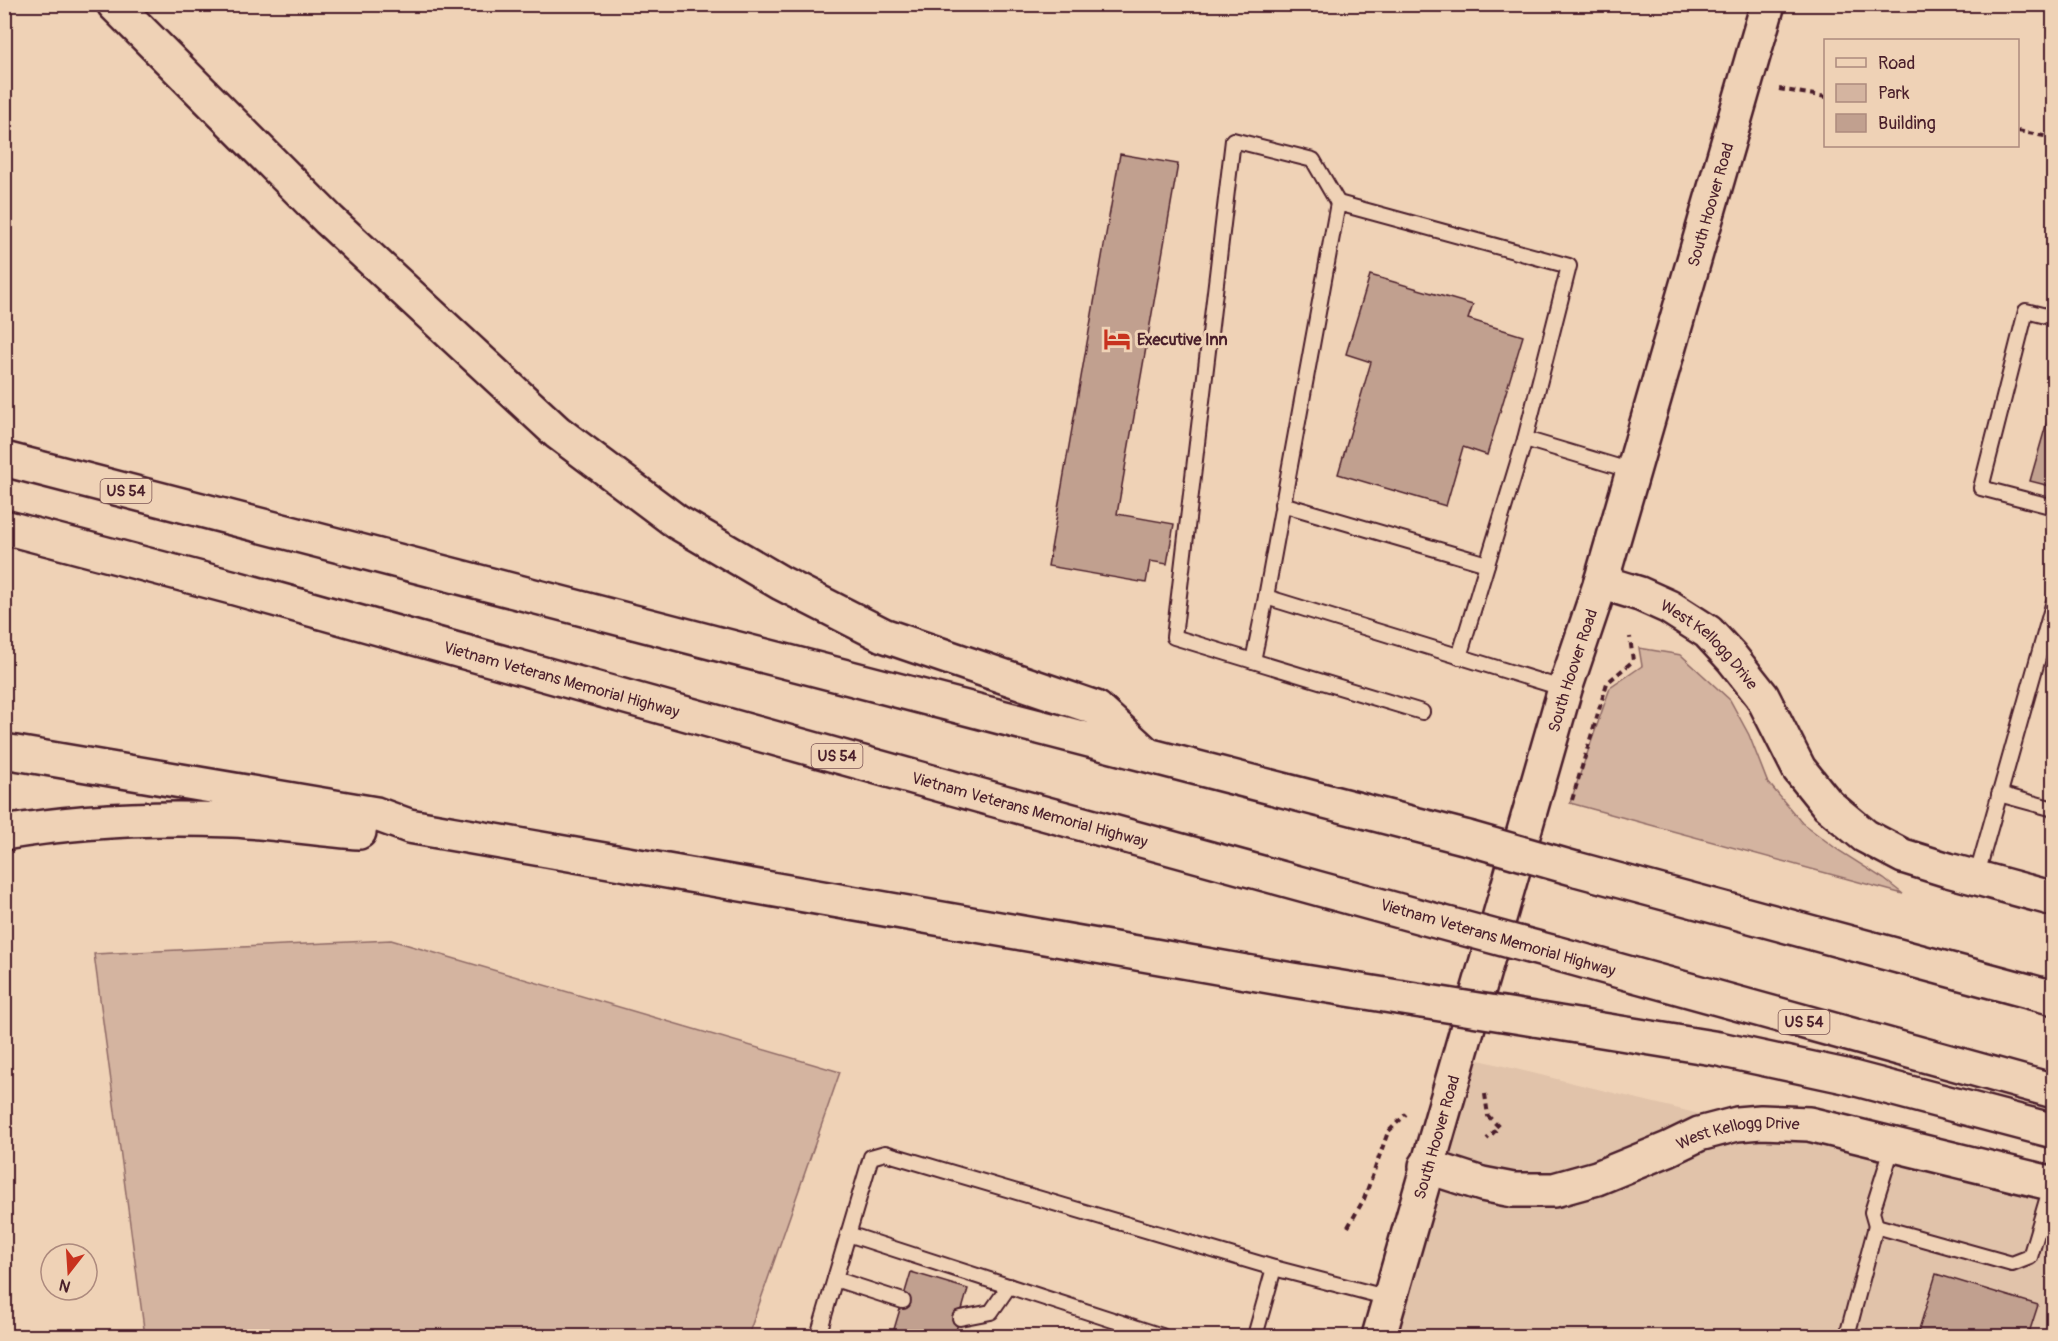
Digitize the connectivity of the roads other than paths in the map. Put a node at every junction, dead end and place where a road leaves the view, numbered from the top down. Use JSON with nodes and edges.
{"nodes":[{"id":1,"x":114,"y":4,"type":"edge"},
{"id":2,"x":1768,"y":4,"type":"edge"},
{"id":3,"x":1338,"y":203,"type":"junction"},
{"id":4,"x":2054,"y":318,"type":"edge"},
{"id":5,"x":1525,"y":439,"type":"junction"},
{"id":6,"x":4,"y":459,"type":"edge"},
{"id":7,"x":1632,"y":471,"type":"junction"},
{"id":8,"x":1282,"y":504,"type":"junction"},
{"id":9,"x":2054,"y":507,"type":"edge"},
{"id":10,"x":4,"y":527,"type":"edge"},
{"id":11,"x":1487,"y":564,"type":"junction"},
{"id":12,"x":1601,"y":582,"type":"junction"},
{"id":13,"x":1266,"y":597,"type":"junction"},
{"id":14,"x":2054,"y":601,"type":"edge"},
{"id":15,"x":1459,"y":657,"type":"junction"},
{"id":16,"x":1253,"y":661,"type":"junction"},
{"id":17,"x":1565,"y":689,"type":"junction"},
{"id":18,"x":1422,"y":712,"type":"dead end"},
{"id":19,"x":4,"y":751,"type":"edge"},
{"id":20,"x":1145,"y":754,"type":"junction"},
{"id":21,"x":1999,"y":794,"type":"junction"},
{"id":22,"x":2054,"y":809,"type":"edge"},
{"id":23,"x":388,"y":823,"type":"junction"},
{"id":24,"x":4,"y":833,"type":"edge"},
{"id":25,"x":1976,"y":878,"type":"junction"},
{"id":26,"x":2054,"y":899,"type":"edge"},
{"id":27,"x":2054,"y":998,"type":"edge"},
{"id":28,"x":2054,"y":1091,"type":"edge"},
{"id":29,"x":2054,"y":1131,"type":"edge"},
{"id":30,"x":1893,"y":1145,"type":"junction"},
{"id":31,"x":1426,"y":1166,"type":"junction"},
{"id":32,"x":2053,"y":1183,"type":"edge"},
{"id":33,"x":1876,"y":1226,"type":"junction"},
{"id":34,"x":848,"y":1234,"type":"junction"},
{"id":35,"x":1274,"y":1268,"type":"junction"},
{"id":36,"x":835,"y":1279,"type":"junction"},
{"id":37,"x":1009,"y":1286,"type":"junction"},
{"id":38,"x":1389,"y":1298,"type":"junction"},
{"id":39,"x":903,"y":1301,"type":"dead end"},
{"id":40,"x":960,"y":1318,"type":"dead end"},
{"id":41,"x":818,"y":1336,"type":"edge"},
{"id":42,"x":1162,"y":1336,"type":"edge"},
{"id":43,"x":1255,"y":1336,"type":"edge"},
{"id":44,"x":1379,"y":1336,"type":"edge"},
{"id":45,"x":1847,"y":1336,"type":"edge"}],
"edges":[{"from":1,"to":20,"type":"main road"},
{"from":2,"to":7,"type":"main road","name":"South Hoover Road"},
{"from":3,"to":5,"type":"lane"},
{"from":3,"to":8,"type":"lane"},
{"from":3,"to":16,"type":"lane"},
{"from":4,"to":9,"type":"lane"},
{"from":5,"to":7,"type":"lane"},
{"from":5,"to":11,"type":"lane"},
{"from":6,"to":20,"type":"main road","number":"US 54"},
{"from":7,"to":12,"type":"main road","name":"South Hoover Road"},
{"from":8,"to":11,"type":"lane"},
{"from":8,"to":13,"type":"lane"},
{"from":10,"to":28,"type":"main road","name":"Vietnam Veterans Memorial Highway","number":"US 54","bridge":true},
{"from":11,"to":15,"type":"lane"},
{"from":12,"to":17,"type":"main road","name":"South Hoover Road"},
{"from":12,"to":25,"type":"main road","name":"West Kellogg Drive"},
{"from":13,"to":15,"type":"lane"},
{"from":13,"to":16,"type":"lane"},
{"from":14,"to":21,"type":"lane"},
{"from":15,"to":17,"type":"lane"},
{"from":16,"to":18,"type":"lane"},
{"from":17,"to":31,"type":"main road","name":"South Hoover Road"},
{"from":19,"to":23,"type":"main road"},
{"from":20,"to":27,"type":"main road","number":"US 54","bridge":true},
{"from":21,"to":22,"type":"lane"},
{"from":21,"to":25,"type":"lane"},
{"from":23,"to":24,"type":"main road"},
{"from":23,"to":29,"type":"main road","bridge":true},
{"from":25,"to":26,"type":"main road","name":"West Kellogg Drive"},
{"from":30,"to":31,"type":"main road","name":"West Kellogg Drive"},
{"from":30,"to":32,"type":"main road","name":"West Kellogg Drive"},
{"from":30,"to":33,"type":"lane"},
{"from":31,"to":38,"type":"main road","name":"South Hoover Road"},
{"from":32,"to":33,"type":"lane"},
{"from":33,"to":45,"type":"lane"},
{"from":34,"to":35,"type":"lane"},
{"from":34,"to":36,"type":"lane"},
{"from":34,"to":37,"type":"lane"},
{"from":35,"to":38,"type":"lane"},
{"from":35,"to":43,"type":"lane"},
{"from":36,"to":39,"type":"lane"},
{"from":36,"to":41,"type":"lane"},
{"from":37,"to":40,"type":"lane"},
{"from":37,"to":42,"type":"lane"},
{"from":38,"to":44,"type":"main road","name":"South Hoover Road"}]}
